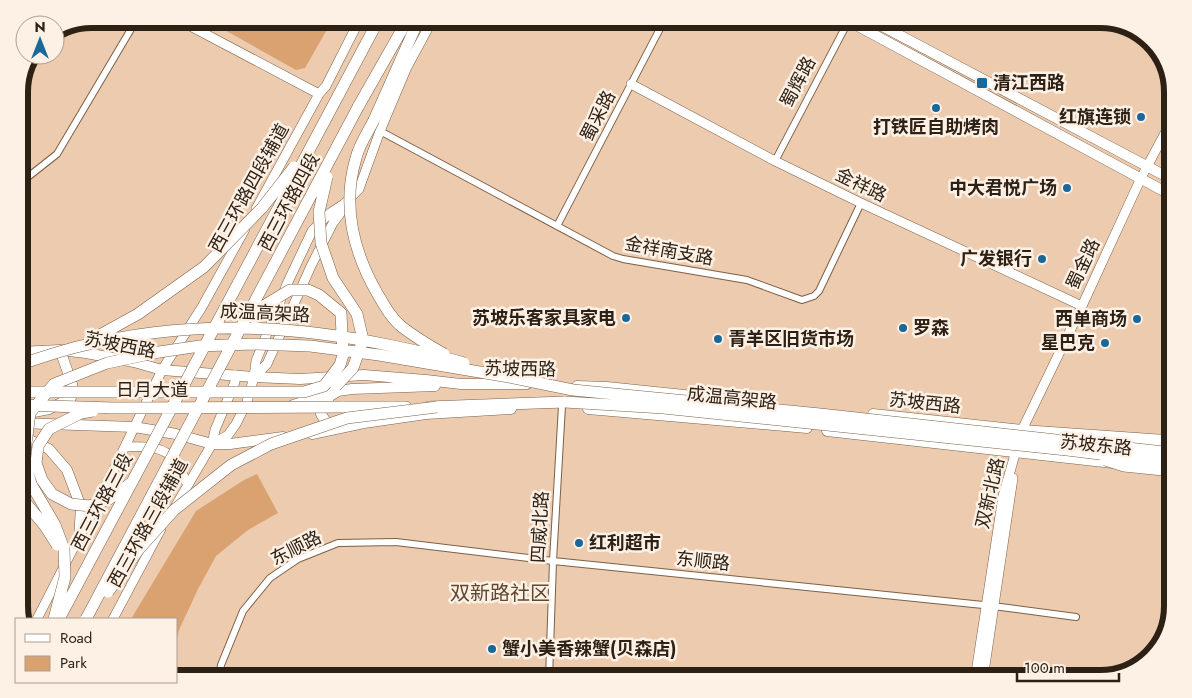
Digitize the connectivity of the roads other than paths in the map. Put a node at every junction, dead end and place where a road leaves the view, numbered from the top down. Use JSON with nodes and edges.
{"nodes":[{"id":1,"x":132,"y":28,"type":"edge"},
{"id":2,"x":194,"y":28,"type":"edge"},
{"id":3,"x":355,"y":28,"type":"edge"},
{"id":4,"x":374,"y":28,"type":"edge"},
{"id":5,"x":403,"y":28,"type":"edge"},
{"id":6,"x":416,"y":28,"type":"edge"},
{"id":7,"x":428,"y":28,"type":"edge"},
{"id":8,"x":660,"y":28,"type":"edge"},
{"id":9,"x":843,"y":28,"type":"edge"},
{"id":10,"x":865,"y":28,"type":"edge"},
{"id":11,"x":886,"y":28,"type":"edge"},
{"id":12,"x":631,"y":84,"type":"junction"},
{"id":13,"x":319,"y":94,"type":"junction"},
{"id":14,"x":380,"y":131,"type":"junction"},
{"id":15,"x":1164,"y":134,"type":"edge"},
{"id":16,"x":313,"y":142,"type":"junction"},
{"id":17,"x":775,"y":160,"type":"junction"},
{"id":18,"x":330,"y":163,"type":"junction"},
{"id":19,"x":1147,"y":166,"type":"junction"},
{"id":20,"x":1164,"y":175,"type":"edge"},
{"id":21,"x":28,"y":177,"type":"edge"},
{"id":22,"x":1141,"y":178,"type":"junction"},
{"id":23,"x":1164,"y":191,"type":"edge"},
{"id":24,"x":354,"y":194,"type":"junction"},
{"id":25,"x":861,"y":204,"type":"junction"},
{"id":26,"x":557,"y":226,"type":"junction"},
{"id":27,"x":1082,"y":306,"type":"junction"},
{"id":28,"x":80,"y":346,"type":"junction"},
{"id":29,"x":60,"y":350,"type":"junction"},
{"id":30,"x":28,"y":352,"type":"edge"},
{"id":31,"x":225,"y":358,"type":"junction"},
{"id":32,"x":28,"y":361,"type":"edge"},
{"id":33,"x":459,"y":362,"type":"junction"},
{"id":34,"x":162,"y":370,"type":"junction"},
{"id":35,"x":235,"y":375,"type":"junction"},
{"id":36,"x":508,"y":376,"type":"junction"},
{"id":37,"x":254,"y":377,"type":"junction"},
{"id":38,"x":461,"y":384,"type":"junction"},
{"id":39,"x":28,"y":392,"type":"edge"},
{"id":40,"x":176,"y":402,"type":"joint"},
{"id":41,"x":28,"y":405,"type":"edge"},
{"id":42,"x":562,"y":406,"type":"junction"},
{"id":43,"x":437,"y":407,"type":"junction"},
{"id":44,"x":112,"y":408,"type":"junction"},
{"id":45,"x":286,"y":408,"type":"junction"},
{"id":46,"x":28,"y":414,"type":"edge"},
{"id":47,"x":28,"y":423,"type":"edge"},
{"id":48,"x":134,"y":427,"type":"junction"},
{"id":49,"x":338,"y":428,"type":"junction"},
{"id":50,"x":28,"y":429,"type":"edge"},
{"id":51,"x":1022,"y":430,"type":"junction"},
{"id":52,"x":28,"y":439,"type":"edge"},
{"id":53,"x":1165,"y":439,"type":"edge"},
{"id":54,"x":212,"y":444,"type":"junction"},
{"id":55,"x":1093,"y":444,"type":"junction"},
{"id":56,"x":1165,"y":445,"type":"edge"},
{"id":57,"x":125,"y":447,"type":"junction"},
{"id":58,"x":1067,"y":450,"type":"junction"},
{"id":59,"x":1016,"y":452,"type":"junction"},
{"id":60,"x":1165,"y":452,"type":"edge"},
{"id":61,"x":1165,"y":462,"type":"edge"},
{"id":62,"x":1165,"y":469,"type":"edge"},
{"id":63,"x":1165,"y":469,"type":"edge"},
{"id":64,"x":28,"y":473,"type":"edge"},
{"id":65,"x":135,"y":480,"type":"junction"},
{"id":66,"x":188,"y":485,"type":"junction"},
{"id":67,"x":28,"y":506,"type":"edge"},
{"id":68,"x":78,"y":540,"type":"junction"},
{"id":69,"x":553,"y":560,"type":"junction"},
{"id":70,"x":65,"y":575,"type":"junction"},
{"id":71,"x":990,"y":606,"type":"junction"},
{"id":72,"x":1076,"y":617,"type":"dead end"},
{"id":73,"x":38,"y":618,"type":"edge"},
{"id":74,"x":54,"y":618,"type":"edge"},
{"id":75,"x":60,"y":618,"type":"edge"},
{"id":76,"x":88,"y":618,"type":"edge"},
{"id":77,"x":88,"y":618,"type":"edge"},
{"id":78,"x":114,"y":618,"type":"edge"},
{"id":79,"x":220,"y":670,"type":"edge"},
{"id":80,"x":549,"y":670,"type":"edge"},
{"id":81,"x":977,"y":670,"type":"edge"},
{"id":82,"x":983,"y":670,"type":"edge"}],
"edges":[{"from":1,"to":21,"type":"street"},
{"from":2,"to":13,"type":"main road"},
{"from":3,"to":13,"type":"main road","name":"西三环路四段辅道"},
{"from":4,"to":16,"type":"highway","name":"西三环路四段","bridge":true},
{"from":5,"to":18,"type":"highway","name":"西三环路四段","bridge":true},
{"from":6,"to":33,"type":"highway","bridge":true},
{"from":7,"to":14,"type":"main road"},
{"from":8,"to":12,"type":"street","name":"蜀采路"},
{"from":9,"to":17,"type":"street","name":"蜀辉路"},
{"from":10,"to":22,"type":"main road"},
{"from":11,"to":19,"type":"main road"},
{"from":12,"to":17,"type":"main road","name":"金祥路"},
{"from":12,"to":26,"type":"street","name":"蜀采路"},
{"from":13,"to":34,"type":"main road","name":"西三环路四段辅道"},
{"from":14,"to":24,"type":"main road"},
{"from":14,"to":26,"type":"street","name":"金祥南支路"},
{"from":15,"to":19,"type":"main road","name":"蜀金路"},
{"from":16,"to":28,"type":"highway","bridge":true},
{"from":16,"to":40,"type":"highway","name":"西三环路四段","bridge":true},
{"from":17,"to":25,"type":"main road","name":"金祥路"},
{"from":18,"to":31,"type":"highway","name":"西三环路四段","bridge":true},
{"from":18,"to":45,"type":"highway","bridge":true},
{"from":19,"to":20,"type":"main road"},
{"from":19,"to":22,"type":"main road","name":"蜀金路"},
{"from":22,"to":23,"type":"main road"},
{"from":22,"to":27,"type":"main road","name":"蜀金路"},
{"from":24,"to":37,"type":"main road"},
{"from":24,"to":37,"type":"main road"},
{"from":25,"to":26,"type":"street","name":"金祥南支路"},
{"from":25,"to":27,"type":"main road","name":"金祥路"},
{"from":27,"to":51,"type":"main road","name":"蜀金路"},
{"from":28,"to":32,"type":"highway","name":"成温高架路","bridge":true},
{"from":28,"to":33,"type":"highway","name":"成温高架路","bridge":true},
{"from":29,"to":30,"type":"main road","name":"苏坡西路"},
{"from":29,"to":34,"type":"main road","name":"苏坡西路"},
{"from":29,"to":46,"type":"main road"},
{"from":31,"to":39,"type":"highway","bridge":true},
{"from":31,"to":76,"type":"highway","name":"西三环路四段","bridge":true},
{"from":33,"to":36,"type":"highway","name":"成温高架路","bridge":true},
{"from":34,"to":35,"type":"main road","name":"苏坡西路"},
{"from":34,"to":48,"type":"main road"},
{"from":35,"to":37,"type":"main road","name":"苏坡西路"},
{"from":35,"to":54,"type":"main road","name":"西三环路三段辅道"},
{"from":36,"to":50,"type":"highway","bridge":true},
{"from":36,"to":55,"type":"highway","bridge":true},
{"from":37,"to":38,"type":"main road","name":"苏坡西路"},
{"from":37,"to":54,"type":"main road","name":"西三环路三段辅道"},
{"from":38,"to":49,"type":"main road"},
{"from":38,"to":51,"type":"main road","name":"苏坡西路"},
{"from":40,"to":65,"type":"highway","name":"西三环路三段","bridge":true},
{"from":41,"to":44,"type":"highway","name":"日月大道","bridge":true},
{"from":42,"to":49,"type":"main road","name":"苏坡西路"},
{"from":42,"to":59,"type":"main road","name":"苏坡西路"},
{"from":42,"to":69,"type":"street","name":"四威北路"},
{"from":43,"to":45,"type":"highway","name":"成温高架路","bridge":true},
{"from":43,"to":58,"type":"highway","name":"成温高架路","bridge":true},
{"from":43,"to":77,"type":"highway","bridge":true},
{"from":44,"to":45,"type":"highway","name":"日月大道","bridge":true},
{"from":44,"to":65,"type":"highway","bridge":true},
{"from":47,"to":48,"type":"main road","name":"苏坡西路"},
{"from":48,"to":54,"type":"main road","name":"苏坡西路"},
{"from":48,"to":57,"type":"main road"},
{"from":49,"to":54,"type":"main road","name":"苏坡西路"},
{"from":51,"to":53,"type":"main road","name":"苏坡东路"},
{"from":51,"to":59,"type":"main road","name":"蜀金路"},
{"from":52,"to":68,"type":"main road"},
{"from":54,"to":66,"type":"main road","name":"西三环路三段辅道"},
{"from":55,"to":56,"type":"highway","bridge":true},
{"from":55,"to":60,"type":"highway","bridge":true},
{"from":57,"to":66,"type":"main road"},
{"from":57,"to":68,"type":"main road"},
{"from":58,"to":61,"type":"highway","name":"成温高架路","bridge":true},
{"from":58,"to":63,"type":"highway","bridge":true},
{"from":59,"to":62,"type":"main road","name":"苏坡东路"},
{"from":59,"to":71,"type":"main road","name":"双新北路"},
{"from":64,"to":70,"type":"highway","bridge":true},
{"from":65,"to":75,"type":"highway","name":"西三环路三段","bridge":true},
{"from":66,"to":78,"type":"main road","name":"西三环路三段辅道"},
{"from":67,"to":70,"type":"highway","bridge":true},
{"from":68,"to":73,"type":"main road"},
{"from":69,"to":71,"type":"street","name":"东顺路"},
{"from":69,"to":79,"type":"street","name":"东顺路"},
{"from":69,"to":80,"type":"street","name":"四威北路"},
{"from":70,"to":74,"type":"highway","bridge":true},
{"from":71,"to":72,"type":"street","name":"东顺路"},
{"from":71,"to":81,"type":"main road","name":"双新北路"},
{"from":71,"to":82,"type":"main road","name":"双新北路"}]}
